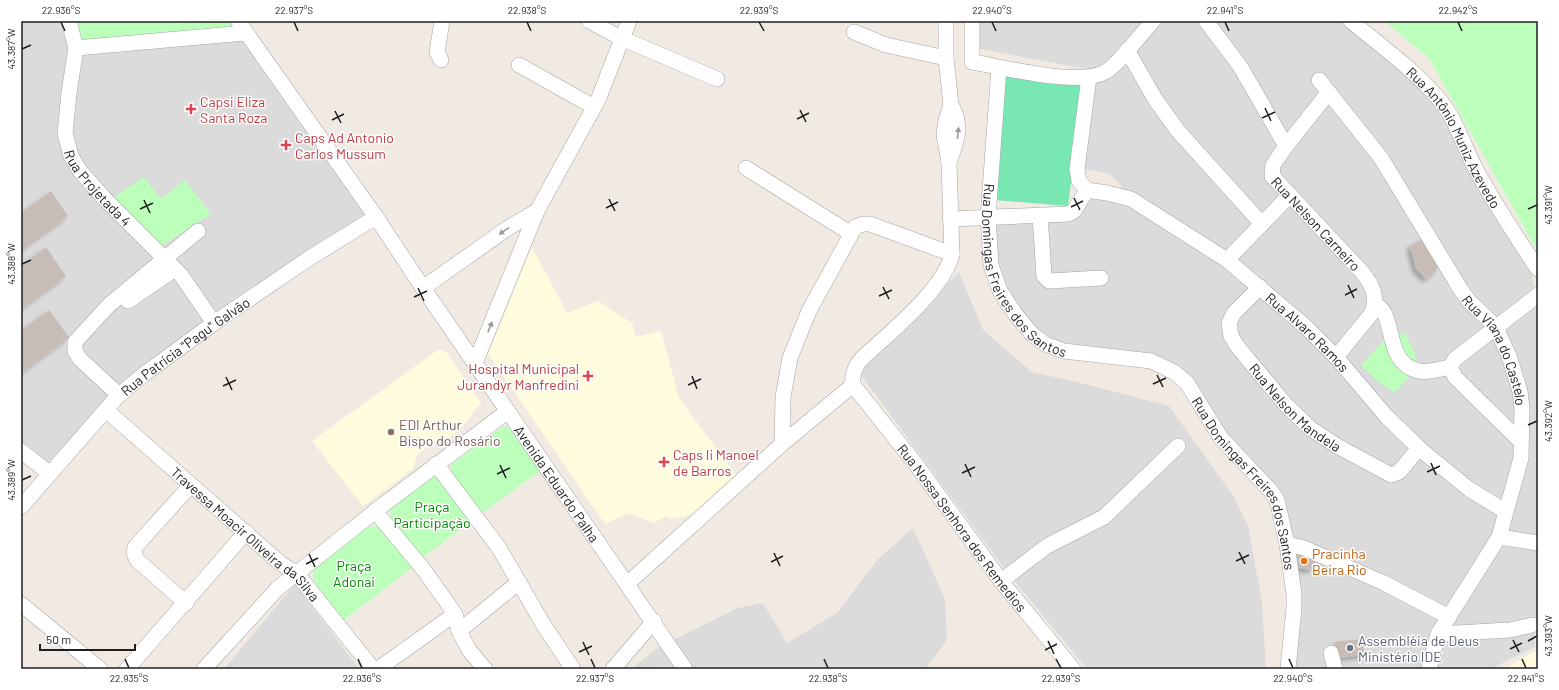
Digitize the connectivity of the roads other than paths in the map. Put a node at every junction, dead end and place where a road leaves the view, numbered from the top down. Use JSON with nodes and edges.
{"nodes":[{"id":1,"x":69,"y":21,"type":"edge"},
{"id":2,"x":442,"y":21,"type":"edge"},
{"id":3,"x":589,"y":21,"type":"edge"},
{"id":4,"x":629,"y":21,"type":"edge"},
{"id":5,"x":946,"y":21,"type":"edge"},
{"id":6,"x":972,"y":21,"type":"edge"},
{"id":7,"x":1153,"y":21,"type":"edge"},
{"id":8,"x":1206,"y":21,"type":"edge"},
{"id":9,"x":1351,"y":21,"type":"edge"},
{"id":10,"x":241,"y":27,"type":"edge"},
{"id":11,"x":854,"y":32,"type":"dead end"},
{"id":12,"x":621,"y":38,"type":"junction"},
{"id":13,"x":76,"y":48,"type":"junction"},
{"id":14,"x":1127,"y":50,"type":"junction"},
{"id":15,"x":946,"y":58,"type":"junction"},
{"id":16,"x":441,"y":60,"type":"dead end"},
{"id":17,"x":519,"y":65,"type":"dead end"},
{"id":18,"x":999,"y":68,"type":"junction"},
{"id":19,"x":1088,"y":77,"type":"junction"},
{"id":20,"x":717,"y":78,"type":"dead end"},
{"id":21,"x":1319,"y":80,"type":"dead end"},
{"id":22,"x":1329,"y":92,"type":"junction"},
{"id":23,"x":594,"y":108,"type":"junction"},
{"id":24,"x":1286,"y":146,"type":"junction"},
{"id":25,"x":746,"y":168,"type":"dead end"},
{"id":26,"x":1086,"y":190,"type":"junction"},
{"id":27,"x":1290,"y":194,"type":"junction"},
{"id":28,"x":537,"y":211,"type":"junction"},
{"id":29,"x":1040,"y":215,"type":"junction"},
{"id":30,"x":376,"y":217,"type":"junction"},
{"id":31,"x":988,"y":217,"type":"junction"},
{"id":32,"x":950,"y":219,"type":"junction"},
{"id":33,"x":1262,"y":224,"type":"junction"},
{"id":34,"x":198,"y":231,"type":"dead end"},
{"id":35,"x":850,"y":233,"type":"junction"},
{"id":36,"x":952,"y":254,"type":"junction"},
{"id":37,"x":1227,"y":260,"type":"junction"},
{"id":38,"x":170,"y":264,"type":"junction"},
{"id":39,"x":1538,"y":269,"type":"edge"},
{"id":40,"x":1101,"y":278,"type":"dead end"},
{"id":41,"x":1260,"y":287,"type":"junction"},
{"id":42,"x":423,"y":288,"type":"junction"},
{"id":43,"x":1538,"y":295,"type":"edge"},
{"id":44,"x":1375,"y":305,"type":"junction"},
{"id":45,"x":214,"y":323,"type":"junction"},
{"id":46,"x":1496,"y":327,"type":"junction"},
{"id":47,"x":1336,"y":357,"type":"junction"},
{"id":48,"x":475,"y":363,"type":"junction"},
{"id":49,"x":1450,"y":367,"type":"junction"},
{"id":50,"x":853,"y":385,"type":"junction"},
{"id":51,"x":119,"y":395,"type":"junction"},
{"id":52,"x":106,"y":410,"type":"junction"},
{"id":53,"x":508,"y":411,"type":"junction"},
{"id":54,"x":1521,"y":442,"type":"junction"},
{"id":55,"x":782,"y":444,"type":"junction"},
{"id":56,"x":1178,"y":446,"type":"dead end"},
{"id":57,"x":1419,"y":448,"type":"junction"},
{"id":58,"x":21,"y":451,"type":"edge"},
{"id":59,"x":436,"y":464,"type":"junction"},
{"id":60,"x":49,"y":473,"type":"junction"},
{"id":61,"x":191,"y":485,"type":"junction"},
{"id":62,"x":21,"y":507,"type":"edge"},
{"id":63,"x":375,"y":511,"type":"junction"},
{"id":64,"x":1506,"y":511,"type":"junction"},
{"id":65,"x":246,"y":532,"type":"junction"},
{"id":66,"x":1499,"y":537,"type":"junction"},
{"id":67,"x":1538,"y":543,"type":"edge"},
{"id":68,"x":1287,"y":544,"type":"junction"},
{"id":69,"x":297,"y":574,"type":"junction"},
{"id":70,"x":1001,"y":581,"type":"junction"},
{"id":71,"x":519,"y":582,"type":"junction"},
{"id":72,"x":627,"y":584,"type":"junction"},
{"id":73,"x":186,"y":603,"type":"junction"},
{"id":74,"x":21,"y":604,"type":"edge"},
{"id":75,"x":455,"y":614,"type":"junction"},
{"id":76,"x":1449,"y":617,"type":"junction"},
{"id":77,"x":654,"y":622,"type":"junction"},
{"id":78,"x":1532,"y":625,"type":"dead end"},
{"id":79,"x":459,"y":631,"type":"junction"},
{"id":80,"x":1438,"y":634,"type":"junction"},
{"id":81,"x":1331,"y":653,"type":"dead end"},
{"id":82,"x":100,"y":669,"type":"edge"},
{"id":83,"x":127,"y":669,"type":"edge"},
{"id":84,"x":204,"y":669,"type":"edge"},
{"id":85,"x":373,"y":669,"type":"edge"},
{"id":86,"x":378,"y":669,"type":"edge"},
{"id":87,"x":484,"y":669,"type":"edge"},
{"id":88,"x":573,"y":669,"type":"edge"},
{"id":89,"x":613,"y":669,"type":"edge"},
{"id":90,"x":685,"y":669,"type":"edge"},
{"id":91,"x":1073,"y":669,"type":"edge"},
{"id":92,"x":1288,"y":669,"type":"edge"},
{"id":93,"x":1336,"y":669,"type":"edge"},
{"id":94,"x":1429,"y":669,"type":"edge"}],
"edges":[{"from":1,"to":13,"type":"street","name":"Rua Projetada 4"},
{"from":2,"to":16,"type":"street"},
{"from":3,"to":12,"type":"street"},
{"from":4,"to":12,"type":"street"},
{"from":5,"to":15,"type":"street"},
{"from":6,"to":18,"type":"street"},
{"from":7,"to":14,"type":"street"},
{"from":8,"to":24,"type":"street"},
{"from":9,"to":39,"type":"street","name":"Rua Antônio Muniz Azevedo"},
{"from":10,"to":13,"type":"street"},
{"from":10,"to":30,"type":"street","name":"Avenida Eduardo Palha"},
{"from":11,"to":15,"type":"street"},
{"from":12,"to":20,"type":"street"},
{"from":12,"to":23,"type":"street"},
{"from":13,"to":38,"type":"street","name":"Rua Projetada 4"},
{"from":14,"to":19,"type":"street"},
{"from":14,"to":33,"type":"street"},
{"from":15,"to":32,"type":"street"},
{"from":17,"to":23,"type":"street"},
{"from":18,"to":19,"type":"street"},
{"from":18,"to":31,"type":"street","name":"Rua Domingas Freires dos Santos"},
{"from":19,"to":26,"type":"street"},
{"from":21,"to":22,"type":"street","name":"Rua Viana do Castelo"},
{"from":22,"to":24,"type":"street","name":"Rua Nelson Carneiro"},
{"from":22,"to":46,"type":"street","name":"Rua Viana do Castelo"},
{"from":23,"to":28,"type":"street"},
{"from":24,"to":27,"type":"street","name":"Rua Nelson Carneiro"},
{"from":25,"to":35,"type":"street"},
{"from":26,"to":29,"type":"street"},
{"from":26,"to":37,"type":"street","name":"Rua Alvaro Ramos"},
{"from":27,"to":33,"type":"street"},
{"from":27,"to":44,"type":"street","name":"Rua Nelson Carneiro"},
{"from":28,"to":42,"type":"street","one_way":true},
{"from":48,"to":28,"type":"street","one_way":true},
{"from":29,"to":31,"type":"street"},
{"from":29,"to":40,"type":"street"},
{"from":30,"to":42,"type":"street","name":"Avenida Eduardo Palha"},
{"from":30,"to":45,"type":"street","name":"Rua Patrícia \"Pagu\" Galvão"},
{"from":31,"to":32,"type":"street"},
{"from":31,"to":68,"type":"street","name":"Rua Domingas Freires dos Santos"},
{"from":32,"to":36,"type":"street"},
{"from":33,"to":37,"type":"street"},
{"from":34,"to":38,"type":"street"},
{"from":35,"to":36,"type":"street"},
{"from":35,"to":55,"type":"street"},
{"from":36,"to":50,"type":"street"},
{"from":37,"to":41,"type":"street","name":"Rua Alvaro Ramos"},
{"from":38,"to":45,"type":"street","name":"Rua Projetada 4"},
{"from":38,"to":51,"type":"street"},
{"from":41,"to":47,"type":"street","name":"Rua Alvaro Ramos"},
{"from":41,"to":57,"type":"street","name":"Rua Nelson Mandela"},
{"from":42,"to":48,"type":"street","name":"Avenida Eduardo Palha"},
{"from":43,"to":46,"type":"street"},
{"from":44,"to":47,"type":"street"},
{"from":44,"to":49,"type":"street"},
{"from":45,"to":51,"type":"street","name":"Rua Patrícia \"Pagu\" Galvão"},
{"from":46,"to":49,"type":"street"},
{"from":46,"to":54,"type":"street","name":"Rua Viana do Castelo"},
{"from":47,"to":57,"type":"street","name":"Rua Alvaro Ramos"},
{"from":48,"to":53,"type":"street","name":"Avenida Eduardo Palha"},
{"from":49,"to":54,"type":"street"},
{"from":50,"to":55,"type":"street"},
{"from":50,"to":70,"type":"street","name":"Rua Nossa Senhora dos Remedios"},
{"from":51,"to":52,"type":"street","name":"Rua Patrícia \"Pagu\" Galvão"},
{"from":52,"to":60,"type":"street","name":"Rua Patrícia \"Pagu\" Galvão"},
{"from":52,"to":61,"type":"street","name":"Travessa Moacir Oliveira da Silva"},
{"from":53,"to":59,"type":"street"},
{"from":53,"to":72,"type":"street","name":"Avenida Eduardo Palha"},
{"from":54,"to":64,"type":"street","name":"Rua Viana do Castelo"},
{"from":55,"to":72,"type":"street"},
{"from":56,"to":70,"type":"street"},
{"from":57,"to":64,"type":"street","name":"Rua Alvaro Ramos"},
{"from":58,"to":60,"type":"street"},
{"from":59,"to":63,"type":"street"},
{"from":59,"to":71,"type":"street"},
{"from":60,"to":62,"type":"street","name":"Rua Patrícia \"Pagu\" Galvão"},
{"from":61,"to":65,"type":"street","name":"Travessa Moacir Oliveira da Silva"},
{"from":61,"to":73,"type":"street"},
{"from":63,"to":69,"type":"street"},
{"from":63,"to":75,"type":"street"},
{"from":64,"to":66,"type":"street","name":"Rua Viana do Castelo"},
{"from":65,"to":69,"type":"street","name":"Travessa Moacir Oliveira da Silva"},
{"from":65,"to":73,"type":"street"},
{"from":66,"to":67,"type":"street"},
{"from":66,"to":76,"type":"street","name":"Rua Viana do Castelo"},
{"from":68,"to":76,"type":"street"},
{"from":68,"to":92,"type":"street","name":"Rua Domingas Freires dos Santos"},
{"from":69,"to":84,"type":"street"},
{"from":69,"to":85,"type":"street","name":"Travessa Moacir Oliveira da Silva"},
{"from":70,"to":91,"type":"street","name":"Rua Nossa Senhora dos Remedios"},
{"from":71,"to":79,"type":"street"},
{"from":71,"to":88,"type":"street"},
{"from":72,"to":77,"type":"street","name":"Avenida Eduardo Palha"},
{"from":73,"to":83,"type":"street"},
{"from":74,"to":82,"type":"street"},
{"from":75,"to":79,"type":"street"},
{"from":75,"to":86,"type":"street"},
{"from":76,"to":80,"type":"street","name":"Rua Viana do Castelo"},
{"from":77,"to":89,"type":"street"},
{"from":77,"to":90,"type":"street","name":"Avenida Eduardo Palha"},
{"from":78,"to":80,"type":"street"},
{"from":79,"to":87,"type":"street"},
{"from":80,"to":94,"type":"street","name":"Rua Viana do Castelo"},
{"from":81,"to":93,"type":"street"}]}
